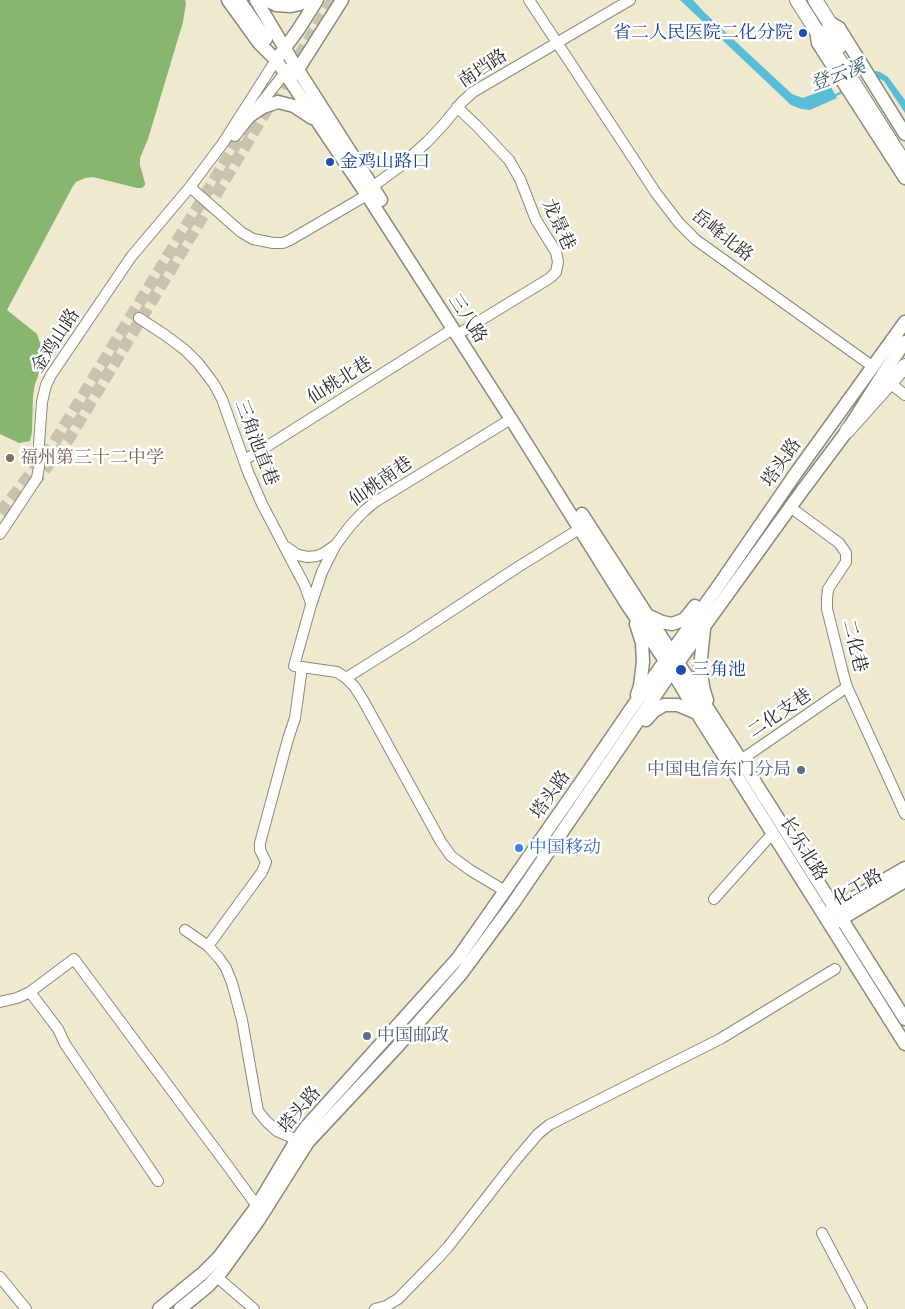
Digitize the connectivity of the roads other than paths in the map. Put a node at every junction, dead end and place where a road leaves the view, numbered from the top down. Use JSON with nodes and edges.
{"nodes":[{"id":1,"x":228,"y":0,"type":"edge"},
{"id":2,"x":239,"y":0,"type":"edge"},
{"id":3,"x":256,"y":0,"type":"edge"},
{"id":4,"x":266,"y":0,"type":"edge"},
{"id":5,"x":308,"y":0,"type":"edge"},
{"id":6,"x":317,"y":0,"type":"edge"},
{"id":7,"x":327,"y":0,"type":"edge"},
{"id":8,"x":342,"y":0,"type":"edge"},
{"id":9,"x":529,"y":0,"type":"edge"},
{"id":10,"x":630,"y":0,"type":"edge"},
{"id":11,"x":797,"y":0,"type":"edge"},
{"id":12,"x":815,"y":0,"type":"edge"},
{"id":13,"x":829,"y":22,"type":"junction"},
{"id":14,"x":816,"y":30,"type":"junction"},
{"id":15,"x":557,"y":42,"type":"junction"},
{"id":16,"x":285,"y":48,"type":"junction"},
{"id":17,"x":276,"y":60,"type":"junction"},
{"id":18,"x":847,"y":64,"type":"junction"},
{"id":19,"x":296,"y":65,"type":"junction"},
{"id":20,"x":288,"y":78,"type":"junction"},
{"id":21,"x":457,"y":107,"type":"junction"},
{"id":22,"x":248,"y":118,"type":"junction"},
{"id":23,"x":318,"y":122,"type":"junction"},
{"id":24,"x":905,"y":134,"type":"edge"},
{"id":25,"x":905,"y":148,"type":"edge"},
{"id":26,"x":905,"y":164,"type":"edge"},
{"id":27,"x":905,"y":178,"type":"edge"},
{"id":28,"x":190,"y":187,"type":"junction"},
{"id":29,"x":370,"y":191,"type":"junction"},
{"id":30,"x":139,"y":318,"type":"dead end"},
{"id":31,"x":905,"y":322,"type":"edge"},
{"id":32,"x":458,"y":330,"type":"junction"},
{"id":33,"x":905,"y":342,"type":"edge"},
{"id":34,"x":872,"y":366,"type":"junction"},
{"id":35,"x":905,"y":366,"type":"edge"},
{"id":36,"x":890,"y":382,"type":"junction"},
{"id":37,"x":905,"y":395,"type":"edge"},
{"id":38,"x":511,"y":419,"type":"junction"},
{"id":39,"x":847,"y":431,"type":"junction"},
{"id":40,"x":244,"y":460,"type":"junction"},
{"id":41,"x":790,"y":508,"type":"junction"},
{"id":42,"x":581,"y":528,"type":"junction"},
{"id":43,"x":0,"y":534,"type":"edge"},
{"id":44,"x":282,"y":543,"type":"junction"},
{"id":45,"x":335,"y":546,"type":"junction"},
{"id":46,"x":719,"y":585,"type":"junction"},
{"id":47,"x":311,"y":604,"type":"junction"},
{"id":48,"x":628,"y":606,"type":"junction"},
{"id":49,"x":646,"y":614,"type":"junction"},
{"id":50,"x":704,"y":627,"type":"junction"},
{"id":51,"x":672,"y":662,"type":"junction"},
{"id":52,"x":298,"y":666,"type":"junction"},
{"id":53,"x":346,"y":678,"type":"junction"},
{"id":54,"x":847,"y":687,"type":"junction"},
{"id":55,"x":633,"y":706,"type":"junction"},
{"id":56,"x":697,"y":713,"type":"junction"},
{"id":57,"x":715,"y":721,"type":"junction"},
{"id":58,"x":623,"y":742,"type":"junction"},
{"id":59,"x":736,"y":763,"type":"junction"},
{"id":60,"x":905,"y":814,"type":"edge"},
{"id":61,"x":772,"y":834,"type":"junction"},
{"id":62,"x":905,"y":868,"type":"edge"},
{"id":63,"x":905,"y":882,"type":"edge"},
{"id":64,"x":504,"y":891,"type":"junction"},
{"id":65,"x":714,"y":899,"type":"dead end"},
{"id":66,"x":838,"y":914,"type":"junction"},
{"id":67,"x":826,"y":921,"type":"junction"},
{"id":68,"x":185,"y":930,"type":"dead end"},
{"id":69,"x":208,"y":946,"type":"junction"},
{"id":70,"x":835,"y":969,"type":"dead end"},
{"id":71,"x":30,"y":992,"type":"junction"},
{"id":72,"x":0,"y":1002,"type":"edge"},
{"id":73,"x":905,"y":1018,"type":"edge"},
{"id":74,"x":905,"y":1044,"type":"edge"},
{"id":75,"x":297,"y":1140,"type":"junction"},
{"id":76,"x":158,"y":1181,"type":"dead end"},
{"id":77,"x":256,"y":1206,"type":"junction"},
{"id":78,"x":822,"y":1233,"type":"dead end"},
{"id":79,"x":217,"y":1276,"type":"junction"},
{"id":80,"x":0,"y":1277,"type":"edge"},
{"id":81,"x":26,"y":1309,"type":"edge"},
{"id":82,"x":159,"y":1309,"type":"edge"},
{"id":83,"x":180,"y":1309,"type":"edge"},
{"id":84,"x":254,"y":1309,"type":"edge"},
{"id":85,"x":375,"y":1309,"type":"edge"},
{"id":86,"x":862,"y":1309,"type":"edge"}],
"edges":[{"from":1,"to":17,"type":"main road"},
{"from":2,"to":17,"type":"main road"},
{"from":3,"to":16,"type":"main road","name":"三八路"},
{"from":4,"to":5,"type":"main road"},
{"from":6,"to":16,"type":"main road"},
{"from":7,"to":8,"type":"main road"},
{"from":8,"to":19,"type":"main road"},
{"from":9,"to":15,"type":"street","name":"岳峰北路"},
{"from":10,"to":15,"type":"street","name":"南垱路"},
{"from":11,"to":14,"type":"highway"},
{"from":12,"to":13,"type":"highway"},
{"from":13,"to":18,"type":"highway"},
{"from":13,"to":24,"type":"main road"},
{"from":14,"to":18,"type":"highway"},
{"from":14,"to":27,"type":"main road"},
{"from":15,"to":21,"type":"street","name":"南垱路"},
{"from":15,"to":34,"type":"street","name":"岳峰北路"},
{"from":16,"to":17,"type":"main road"},
{"from":16,"to":19,"type":"main road","name":"三八路"},
{"from":17,"to":20,"type":"main road","name":"三八路"},
{"from":17,"to":28,"type":"street"},
{"from":18,"to":25,"type":"highway"},
{"from":18,"to":26,"type":"highway"},
{"from":19,"to":20,"type":"main road"},
{"from":19,"to":29,"type":"main road","name":"三八路"},
{"from":20,"to":22,"type":"street"},
{"from":20,"to":23,"type":"main road","name":"三八路"},
{"from":21,"to":29,"type":"street","name":"南垱路"},
{"from":21,"to":32,"type":"street","name":"龙景巷"},
{"from":22,"to":23,"type":"main road"},
{"from":22,"to":28,"type":"street"},
{"from":23,"to":29,"type":"main road","name":"三八路"},
{"from":28,"to":29,"type":"street","name":"南垱路"},
{"from":28,"to":43,"type":"street","name":"金鸡山路"},
{"from":29,"to":32,"type":"main road","name":"三八路"},
{"from":30,"to":40,"type":"street","name":"三角池直巷"},
{"from":31,"to":34,"type":"main road","name":"塔头路"},
{"from":32,"to":38,"type":"main road","name":"三八路"},
{"from":32,"to":40,"type":"street","name":"仙桃北巷"},
{"from":32,"to":49,"type":"main road","name":"三八路"},
{"from":33,"to":39,"type":"main road","name":"塔头路"},
{"from":34,"to":46,"type":"main road","name":"塔头路"},
{"from":35,"to":36,"type":"highway"},
{"from":36,"to":37,"type":"street"},
{"from":36,"to":39,"type":"highway"},
{"from":38,"to":42,"type":"main road","name":"三八路"},
{"from":38,"to":45,"type":"street","name":"仙桃南巷"},
{"from":39,"to":41,"type":"main road","name":"塔头路"},
{"from":40,"to":44,"type":"street","name":"三角池直巷"},
{"from":41,"to":50,"type":"main road","name":"塔头路"},
{"from":41,"to":54,"type":"street","name":"二化巷"},
{"from":42,"to":48,"type":"main road","name":"三八路"},
{"from":42,"to":53,"type":"street"},
{"from":44,"to":45,"type":"street"},
{"from":44,"to":47,"type":"street","name":"三角池直巷"},
{"from":45,"to":47,"type":"street","name":"仙桃南巷"},
{"from":46,"to":49,"type":"main road"},
{"from":46,"to":51,"type":"main road","name":"塔头路"},
{"from":47,"to":52,"type":"street","name":"仙桃南巷"},
{"from":48,"to":51,"type":"main road","name":"三八路"},
{"from":48,"to":55,"type":"main road"},
{"from":49,"to":51,"type":"main road","name":"三八路"},
{"from":50,"to":51,"type":"main road","name":"塔头路"},
{"from":50,"to":57,"type":"main road"},
{"from":51,"to":55,"type":"main road","name":"塔头路"},
{"from":51,"to":56,"type":"main road","name":"长乐北路"},
{"from":51,"to":57,"type":"main road","name":"长乐北路"},
{"from":51,"to":58,"type":"main road","name":"塔头路"},
{"from":52,"to":53,"type":"street"},
{"from":52,"to":69,"type":"street","name":"仙桃南巷"},
{"from":53,"to":64,"type":"street"},
{"from":54,"to":59,"type":"street","name":"二化支巷"},
{"from":54,"to":60,"type":"street","name":"二化巷"},
{"from":55,"to":64,"type":"main road","name":"塔头路"},
{"from":56,"to":58,"type":"main road"},
{"from":56,"to":59,"type":"main road","name":"长乐北路"},
{"from":57,"to":59,"type":"main road","name":"长乐北路"},
{"from":58,"to":79,"type":"main road","name":"塔头路"},
{"from":59,"to":61,"type":"main road","name":"长乐北路"},
{"from":59,"to":66,"type":"main road","name":"长乐北路"},
{"from":61,"to":65,"type":"street"},
{"from":61,"to":67,"type":"main road","name":"长乐北路"},
{"from":62,"to":66,"type":"main road","name":"化工路"},
{"from":63,"to":66,"type":"main road","name":"化工路"},
{"from":64,"to":75,"type":"main road","name":"塔头路"},
{"from":66,"to":67,"type":"main road","name":"化工路"},
{"from":66,"to":73,"type":"main road","name":"长乐北路"},
{"from":67,"to":74,"type":"main road","name":"长乐北路"},
{"from":68,"to":69,"type":"street"},
{"from":69,"to":75,"type":"street"},
{"from":70,"to":85,"type":"street"},
{"from":71,"to":72,"type":"street"},
{"from":71,"to":76,"type":"street"},
{"from":71,"to":77,"type":"street"},
{"from":75,"to":77,"type":"main road","name":"塔头路"},
{"from":77,"to":82,"type":"main road","name":"塔头路"},
{"from":78,"to":86,"type":"street"},
{"from":79,"to":83,"type":"main road","name":"塔头路"},
{"from":79,"to":84,"type":"street"},
{"from":80,"to":81,"type":"street"}]}
